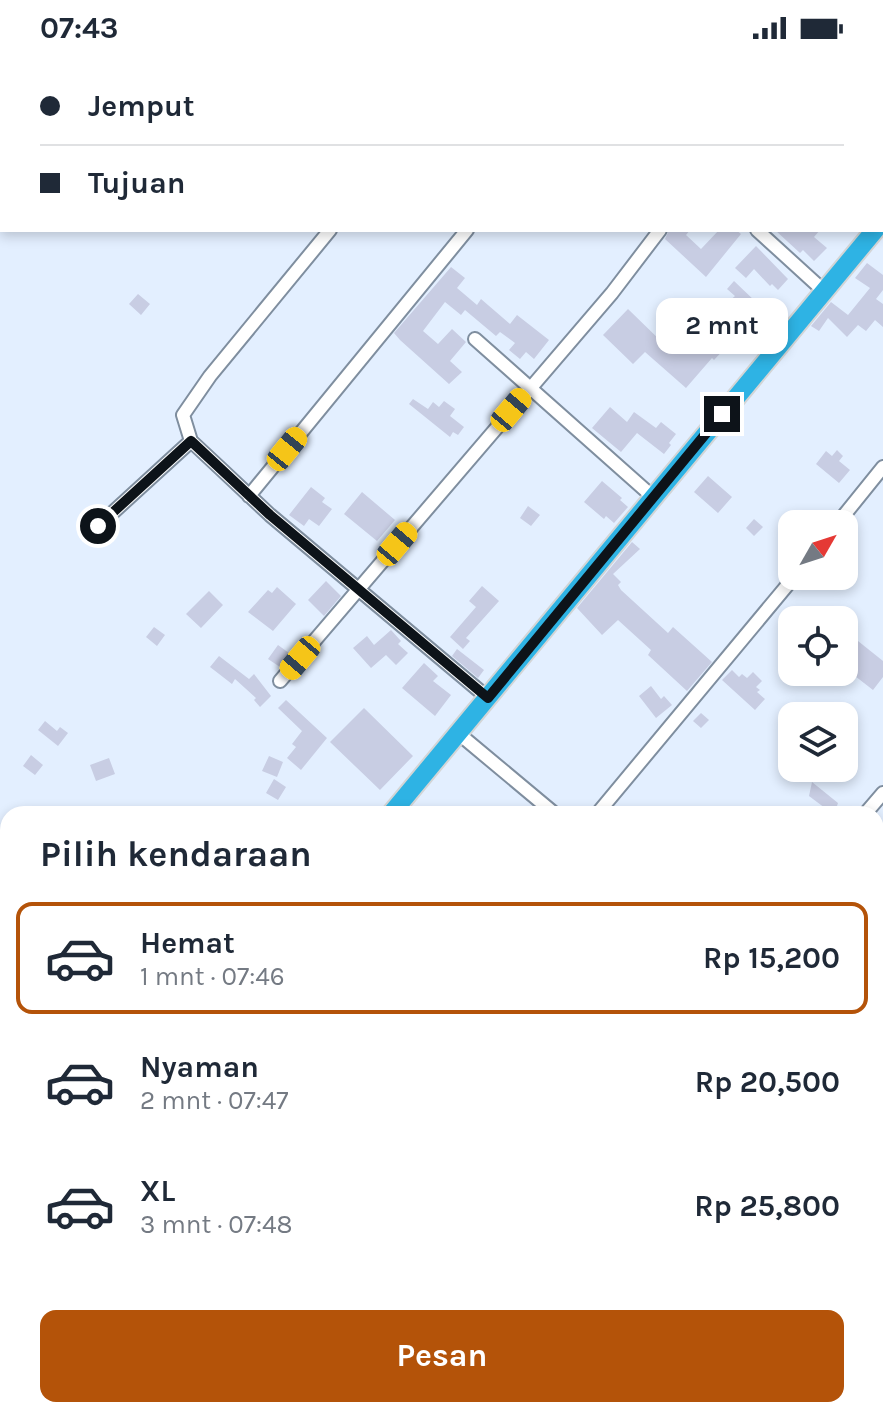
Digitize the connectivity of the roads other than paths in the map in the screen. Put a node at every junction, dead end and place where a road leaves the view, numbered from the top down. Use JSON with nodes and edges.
{"nodes":[{"id":1,"x":328,"y":232,"type":"edge"},
{"id":2,"x":465,"y":232,"type":"edge"},
{"id":3,"x":658,"y":232,"type":"edge"},
{"id":4,"x":759,"y":232,"type":"edge"},
{"id":5,"x":873,"y":232,"type":"edge"},
{"id":6,"x":825,"y":292,"type":"junction"},
{"id":7,"x":475,"y":339,"type":"dead end"},
{"id":8,"x":530,"y":387,"type":"junction"},
{"id":9,"x":191,"y":441,"type":"junction"},
{"id":10,"x":883,"y":467,"type":"edge"},
{"id":11,"x":249,"y":496,"type":"junction"},
{"id":12,"x":653,"y":497,"type":"junction"},
{"id":13,"x":848,"y":510,"type":"edge"},
{"id":14,"x":98,"y":526,"type":"dead end"},
{"id":15,"x":359,"y":589,"type":"junction"},
{"id":16,"x":783,"y":590,"type":"edge"},
{"id":17,"x":280,"y":681,"type":"dead end"},
{"id":18,"x":488,"y":698,"type":"junction"},
{"id":19,"x":458,"y":733,"type":"junction"},
{"id":20,"x":398,"y":806,"type":"edge"},
{"id":21,"x":545,"y":806,"type":"edge"},
{"id":22,"x":604,"y":806,"type":"edge"}],
"edges":[{"from":1,"to":9,"type":"street"},
{"from":2,"to":11,"type":"street"},
{"from":3,"to":8,"type":"street"},
{"from":4,"to":6,"type":"street"},
{"from":5,"to":6,"type":"highway"},
{"from":6,"to":12,"type":"highway"},
{"from":7,"to":8,"type":"street"},
{"from":8,"to":12,"type":"street"},
{"from":8,"to":15,"type":"street"},
{"from":9,"to":11,"type":"street"},
{"from":9,"to":14,"type":"street"},
{"from":10,"to":13,"type":"street"},
{"from":11,"to":15,"type":"street"},
{"from":12,"to":18,"type":"highway"},
{"from":15,"to":17,"type":"street"},
{"from":15,"to":18,"type":"street"},
{"from":16,"to":22,"type":"street"},
{"from":18,"to":19,"type":"highway"},
{"from":19,"to":20,"type":"highway"},
{"from":19,"to":21,"type":"street"}]}
